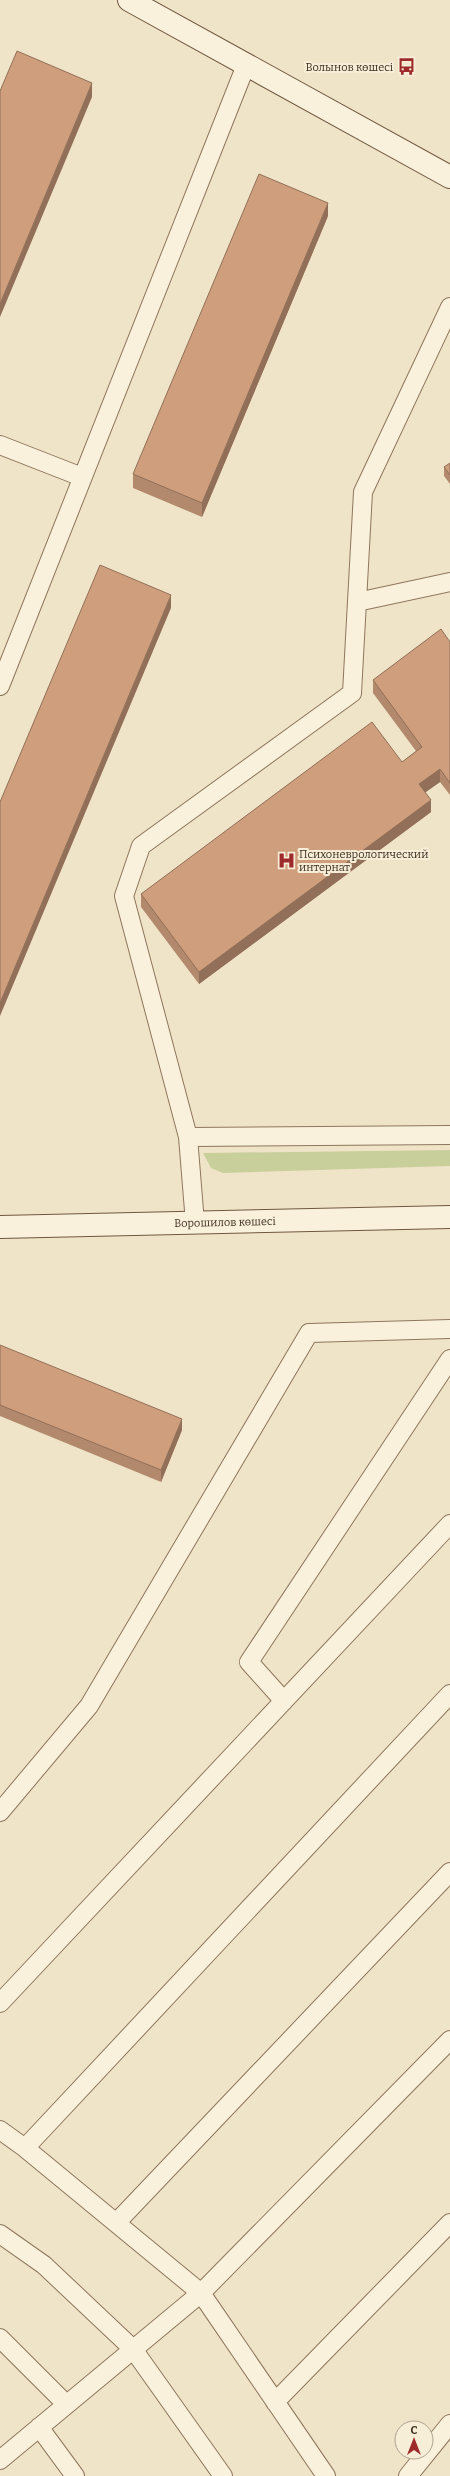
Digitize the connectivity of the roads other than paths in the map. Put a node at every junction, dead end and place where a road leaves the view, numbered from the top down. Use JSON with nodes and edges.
{"nodes":[{"id":1,"x":129,"y":0,"type":"edge"},
{"id":2,"x":246,"y":65,"type":"junction"},
{"id":3,"x":450,"y":177,"type":"edge"},
{"id":4,"x":450,"y":308,"type":"edge"},
{"id":5,"x":0,"y":445,"type":"edge"},
{"id":6,"x":82,"y":478,"type":"junction"},
{"id":7,"x":450,"y":582,"type":"edge"},
{"id":8,"x":357,"y":602,"type":"junction"},
{"id":9,"x":0,"y":686,"type":"edge"},
{"id":10,"x":450,"y":1136,"type":"edge"},
{"id":11,"x":188,"y":1137,"type":"junction"},
{"id":12,"x":450,"y":1217,"type":"edge"},
{"id":13,"x":195,"y":1223,"type":"junction"},
{"id":14,"x":0,"y":1227,"type":"edge"},
{"id":15,"x":450,"y":1329,"type":"edge"},
{"id":16,"x":450,"y":1359,"type":"edge"},
{"id":17,"x":450,"y":1524,"type":"edge"},
{"id":18,"x":450,"y":1694,"type":"edge"},
{"id":19,"x":284,"y":1701,"type":"junction"},
{"id":20,"x":0,"y":1812,"type":"edge"},
{"id":21,"x":450,"y":1872,"type":"edge"},
{"id":22,"x":0,"y":2003,"type":"edge"},
{"id":23,"x":450,"y":2040,"type":"edge"},
{"id":24,"x":0,"y":2130,"type":"edge"},
{"id":25,"x":25,"y":2148,"type":"junction"},
{"id":26,"x":116,"y":2223,"type":"junction"},
{"id":27,"x":450,"y":2223,"type":"edge"},
{"id":28,"x":0,"y":2234,"type":"edge"},
{"id":29,"x":201,"y":2293,"type":"junction"},
{"id":30,"x":0,"y":2338,"type":"edge"},
{"id":31,"x":133,"y":2349,"type":"junction"},
{"id":32,"x":275,"y":2402,"type":"junction"},
{"id":33,"x":66,"y":2404,"type":"junction"},
{"id":34,"x":450,"y":2424,"type":"edge"},
{"id":35,"x":39,"y":2427,"type":"junction"},
{"id":36,"x":0,"y":2460,"type":"edge"},
{"id":37,"x":75,"y":2476,"type":"edge"},
{"id":38,"x":223,"y":2476,"type":"edge"},
{"id":39,"x":326,"y":2476,"type":"edge"},
{"id":40,"x":408,"y":2476,"type":"edge"}],
"edges":[{"from":1,"to":2,"type":"street"},
{"from":2,"to":3,"type":"street"},
{"from":2,"to":6,"type":"lane"},
{"from":4,"to":8,"type":"lane"},
{"from":5,"to":6,"type":"lane"},
{"from":6,"to":9,"type":"lane"},
{"from":7,"to":8,"type":"lane"},
{"from":8,"to":11,"type":"lane"},
{"from":10,"to":11,"type":"lane"},
{"from":11,"to":13,"type":"lane"},
{"from":12,"to":13,"type":"street","name":"Ворошилов көшесі"},
{"from":13,"to":14,"type":"street","name":"Ворошилов көшесі"},
{"from":15,"to":20,"type":"lane"},
{"from":16,"to":19,"type":"lane"},
{"from":17,"to":19,"type":"lane"},
{"from":18,"to":25,"type":"lane"},
{"from":19,"to":22,"type":"lane"},
{"from":21,"to":26,"type":"lane"},
{"from":23,"to":29,"type":"lane"},
{"from":24,"to":25,"type":"lane"},
{"from":25,"to":26,"type":"lane"},
{"from":26,"to":29,"type":"lane"},
{"from":27,"to":32,"type":"lane"},
{"from":28,"to":31,"type":"lane"},
{"from":29,"to":31,"type":"lane"},
{"from":29,"to":32,"type":"lane"},
{"from":30,"to":33,"type":"lane"},
{"from":31,"to":33,"type":"lane"},
{"from":31,"to":38,"type":"lane"},
{"from":32,"to":39,"type":"lane"},
{"from":33,"to":35,"type":"lane"},
{"from":34,"to":40,"type":"lane"},
{"from":35,"to":36,"type":"lane"},
{"from":35,"to":37,"type":"lane"}]}
